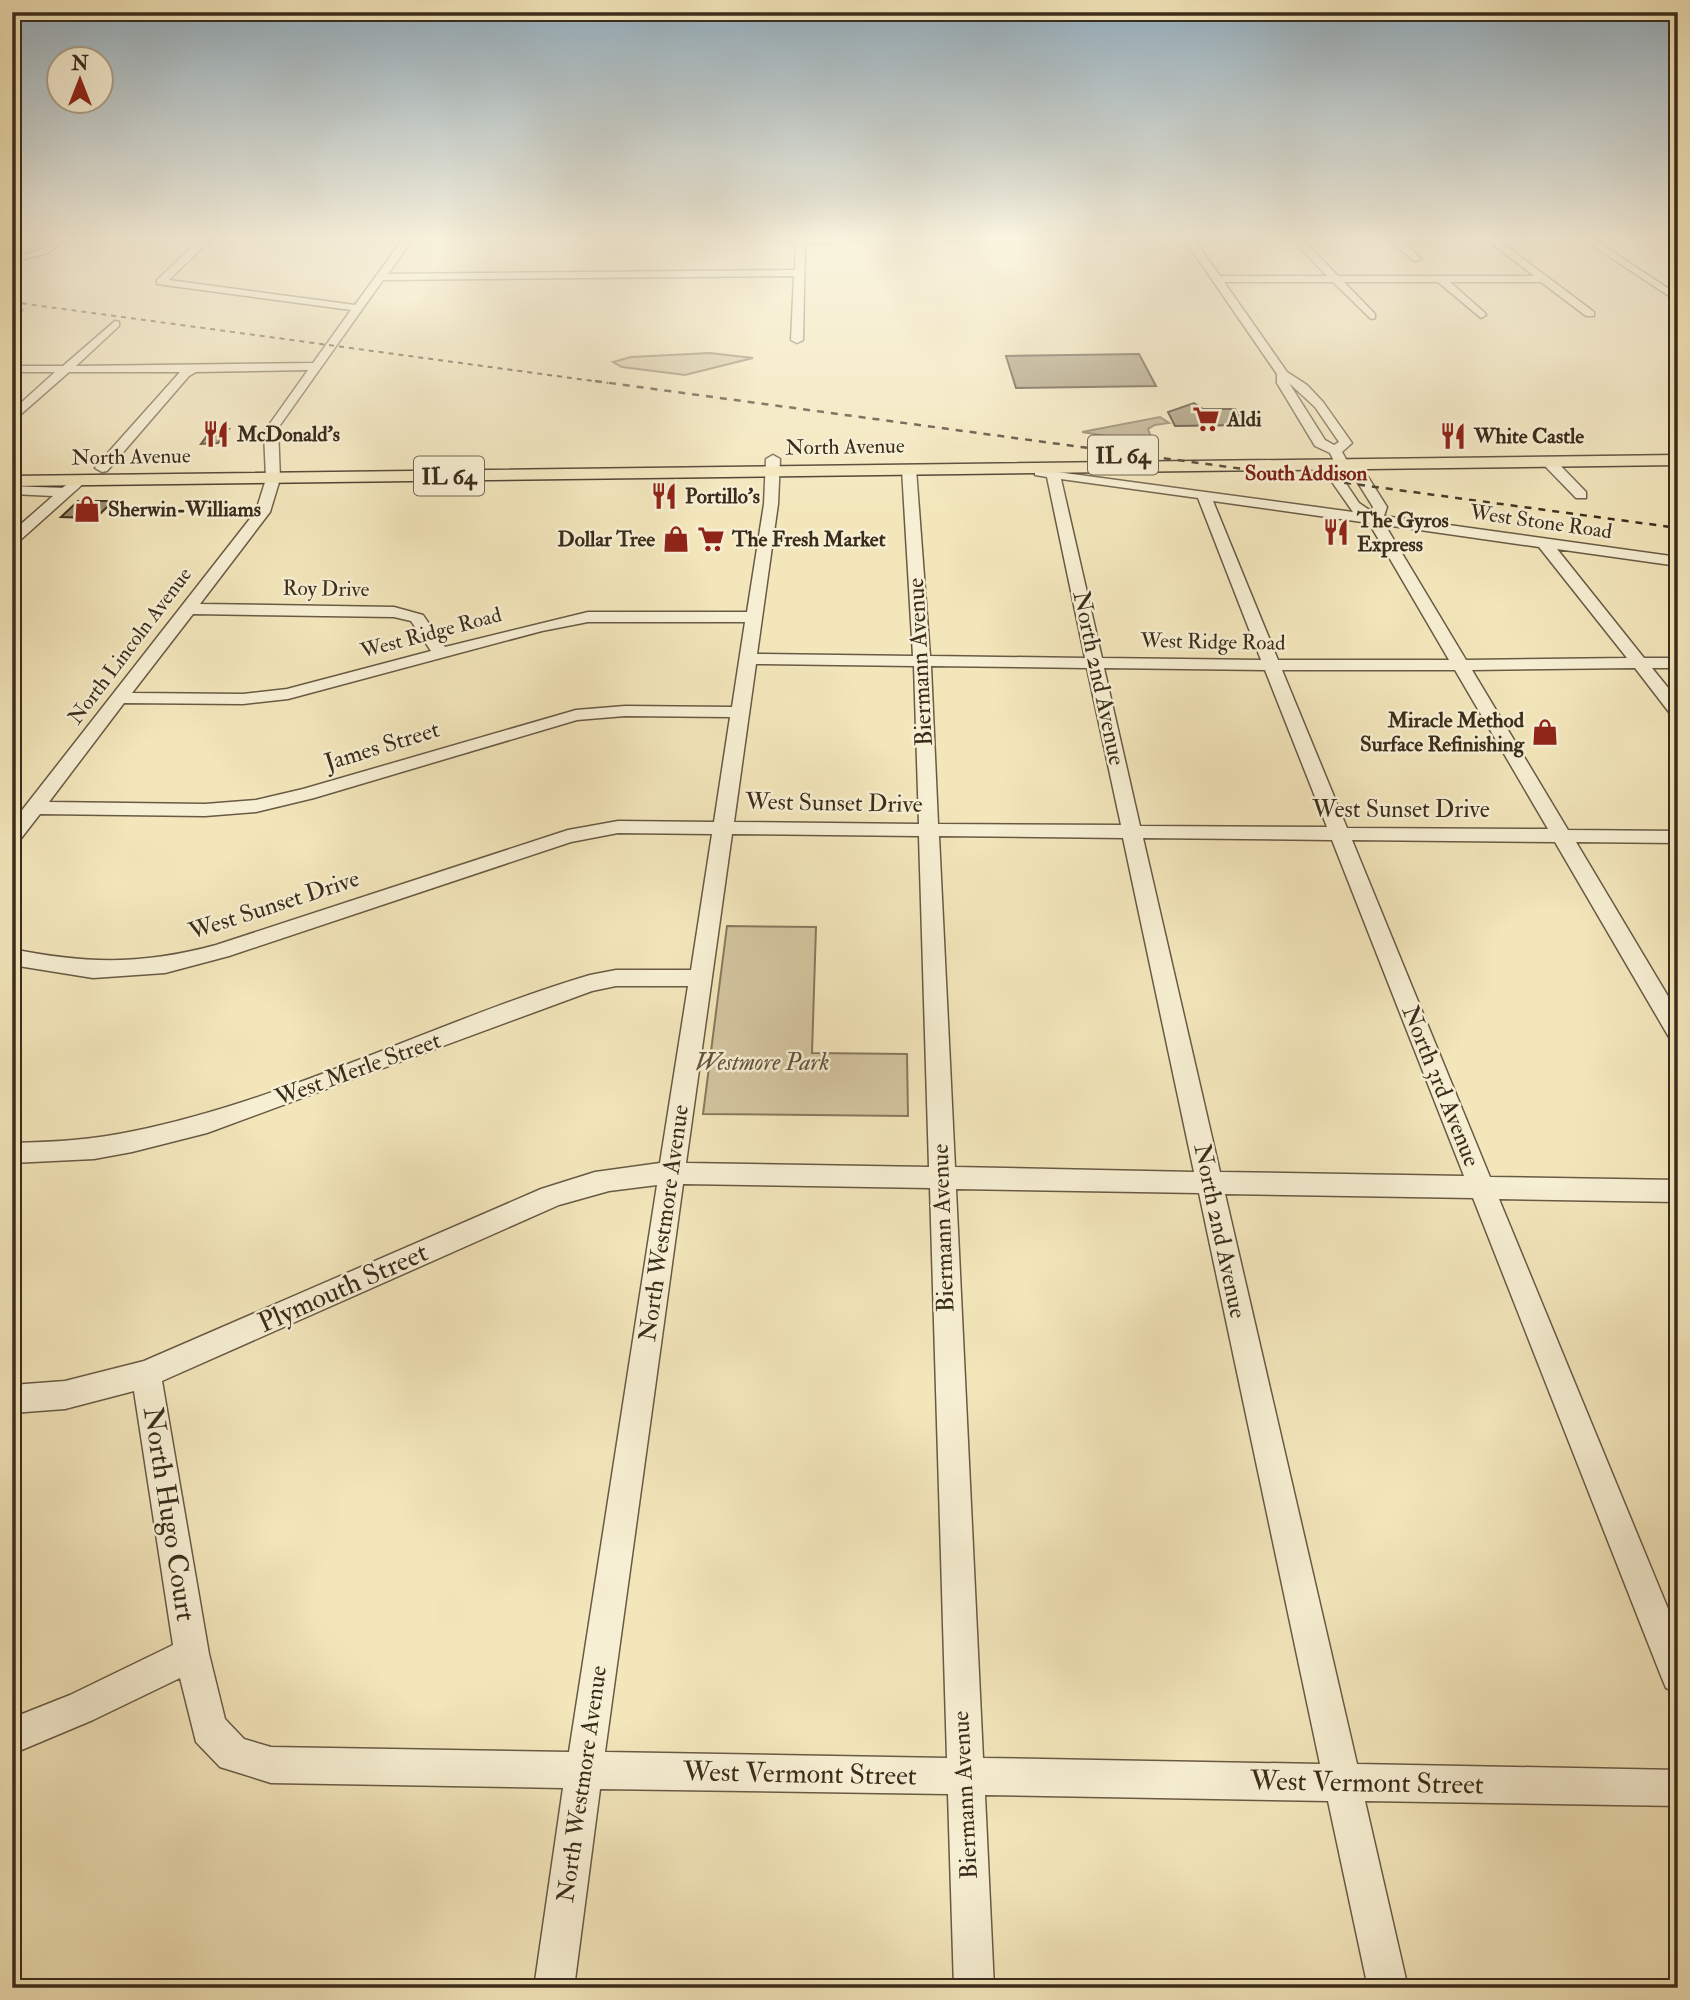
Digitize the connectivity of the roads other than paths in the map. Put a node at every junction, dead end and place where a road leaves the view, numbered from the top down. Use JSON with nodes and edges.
{"nodes":[{"id":1,"x":109,"y":329,"type":"edge"},
{"id":2,"x":342,"y":329,"type":"edge"},
{"id":3,"x":798,"y":329,"type":"edge"},
{"id":4,"x":1251,"y":329,"type":"edge"},
{"id":5,"x":797,"y":340,"type":"dead end"},
{"id":6,"x":316,"y":366,"type":"junction"},
{"id":7,"x":65,"y":368,"type":"junction"},
{"id":8,"x":12,"y":369,"type":"edge"},
{"id":9,"x":193,"y":369,"type":"junction"},
{"id":10,"x":1283,"y":374,"type":"junction"},
{"id":11,"x":12,"y":418,"type":"edge"},
{"id":12,"x":1678,"y":449,"type":"edge"},
{"id":13,"x":1339,"y":458,"type":"junction"},
{"id":14,"x":1678,"y":460,"type":"edge"},
{"id":15,"x":1548,"y":461,"type":"junction"},
{"id":16,"x":773,"y":465,"type":"junction"},
{"id":17,"x":102,"y":468,"type":"junction"},
{"id":18,"x":12,"y":469,"type":"edge"},
{"id":19,"x":909,"y":469,"type":"junction"},
{"id":20,"x":1024,"y":469,"type":"junction"},
{"id":21,"x":274,"y":472,"type":"junction"},
{"id":22,"x":1053,"y":475,"type":"junction"},
{"id":23,"x":79,"y":480,"type":"junction"},
{"id":24,"x":12,"y":481,"type":"edge"},
{"id":25,"x":12,"y":490,"type":"edge"},
{"id":26,"x":64,"y":492,"type":"junction"},
{"id":27,"x":1581,"y":495,"type":"dead end"},
{"id":28,"x":1204,"y":496,"type":"junction"},
{"id":29,"x":1375,"y":520,"type":"junction"},
{"id":30,"x":12,"y":540,"type":"edge"},
{"id":31,"x":1544,"y":543,"type":"junction"},
{"id":32,"x":1678,"y":562,"type":"edge"},
{"id":33,"x":189,"y":609,"type":"junction"},
{"id":34,"x":754,"y":617,"type":"junction"},
{"id":35,"x":442,"y":654,"type":"junction"},
{"id":36,"x":748,"y":659,"type":"junction"},
{"id":37,"x":922,"y":661,"type":"junction"},
{"id":38,"x":1096,"y":663,"type":"junction"},
{"id":39,"x":1678,"y":663,"type":"edge"},
{"id":40,"x":1640,"y":664,"type":"junction"},
{"id":41,"x":1272,"y":665,"type":"junction"},
{"id":42,"x":1461,"y":667,"type":"junction"},
{"id":43,"x":120,"y":698,"type":"junction"},
{"id":44,"x":740,"y":712,"type":"junction"},
{"id":45,"x":1678,"y":712,"type":"edge"},
{"id":46,"x":35,"y":808,"type":"junction"},
{"id":47,"x":723,"y":828,"type":"junction"},
{"id":48,"x":928,"y":830,"type":"junction"},
{"id":49,"x":1133,"y":832,"type":"junction"},
{"id":50,"x":1340,"y":834,"type":"junction"},
{"id":51,"x":1563,"y":836,"type":"junction"},
{"id":52,"x":12,"y":837,"type":"edge"},
{"id":53,"x":1678,"y":837,"type":"edge"},
{"id":54,"x":12,"y":957,"type":"edge"},
{"id":55,"x":700,"y":978,"type":"junction"},
{"id":56,"x":1678,"y":1032,"type":"edge"},
{"id":57,"x":12,"y":1153,"type":"edge"},
{"id":58,"x":671,"y":1173,"type":"junction"},
{"id":59,"x":941,"y":1178,"type":"junction"},
{"id":60,"x":1209,"y":1183,"type":"junction"},
{"id":61,"x":1481,"y":1187,"type":"junction"},
{"id":62,"x":1678,"y":1191,"type":"edge"},
{"id":63,"x":146,"y":1374,"type":"junction"},
{"id":64,"x":12,"y":1399,"type":"edge"},
{"id":65,"x":192,"y":1654,"type":"junction"},
{"id":66,"x":1678,"y":1676,"type":"edge"},
{"id":67,"x":12,"y":1737,"type":"edge"},
{"id":68,"x":584,"y":1770,"type":"junction"},
{"id":69,"x":965,"y":1777,"type":"junction"},
{"id":70,"x":1342,"y":1783,"type":"junction"},
{"id":71,"x":1678,"y":1788,"type":"edge"},
{"id":72,"x":554,"y":1988,"type":"edge"},
{"id":73,"x":974,"y":1988,"type":"edge"},
{"id":74,"x":1388,"y":1988,"type":"edge"}],
"edges":[{"from":1,"to":7,"type":"street"},
{"from":2,"to":6,"type":"street"},
{"from":3,"to":5,"type":"street"},
{"from":4,"to":10,"type":"street"},
{"from":6,"to":9,"type":"street"},
{"from":6,"to":21,"type":"street"},
{"from":7,"to":8,"type":"street"},
{"from":7,"to":9,"type":"street"},
{"from":7,"to":11,"type":"street"},
{"from":9,"to":17,"type":"street"},
{"from":10,"to":13,"type":"street"},
{"from":10,"to":13,"type":"street"},
{"from":12,"to":13,"type":"main road","name":"North Avenue","number":"IL 64"},
{"from":13,"to":15,"type":"main road","name":"North Avenue","number":"IL 64"},
{"from":13,"to":16,"type":"main road","name":"North Avenue","number":"IL 64"},
{"from":13,"to":20,"type":"main road","name":"North Avenue","number":"IL 64"},
{"from":13,"to":29,"type":"street"},
{"from":13,"to":29,"type":"street"},
{"from":14,"to":15,"type":"main road","name":"North Avenue","number":"IL 64"},
{"from":15,"to":27,"type":"street"},
{"from":16,"to":19,"type":"main road","name":"North Avenue","number":"IL 64"},
{"from":16,"to":21,"type":"main road","name":"North Avenue","number":"IL 64"},
{"from":16,"to":34,"type":"street","name":"North Westmore Avenue"},
{"from":17,"to":18,"type":"main road","name":"North Avenue","number":"IL 64"},
{"from":17,"to":21,"type":"main road","name":"North Avenue","number":"IL 64"},
{"from":19,"to":20,"type":"main road","name":"North Avenue","number":"IL 64"},
{"from":19,"to":37,"type":"street","name":"Biermann Avenue"},
{"from":20,"to":22,"type":"street","name":"West Stone Road"},
{"from":21,"to":23,"type":"main road","name":"North Avenue","number":"IL 64"},
{"from":21,"to":33,"type":"street","name":"North Lincoln Avenue"},
{"from":22,"to":28,"type":"street","name":"West Stone Road"},
{"from":22,"to":38,"type":"street","name":"North 2nd Avenue"},
{"from":23,"to":24,"type":"main road","name":"North Avenue","number":"IL 64"},
{"from":23,"to":26,"type":"street"},
{"from":25,"to":26,"type":"street"},
{"from":26,"to":30,"type":"street"},
{"from":28,"to":29,"type":"street","name":"West Stone Road"},
{"from":28,"to":41,"type":"street","name":"North 3rd Avenue"},
{"from":29,"to":31,"type":"street","name":"West Stone Road"},
{"from":29,"to":42,"type":"street"},
{"from":31,"to":32,"type":"street","name":"West Stone Road"},
{"from":31,"to":40,"type":"street"},
{"from":33,"to":35,"type":"street","name":"Roy Drive"},
{"from":33,"to":43,"type":"street","name":"North Lincoln Avenue"},
{"from":34,"to":35,"type":"street","name":"West Ridge Road"},
{"from":34,"to":36,"type":"street","name":"North Westmore Avenue"},
{"from":35,"to":43,"type":"street","name":"West Ridge Road"},
{"from":36,"to":37,"type":"street","name":"West Ridge Road"},
{"from":36,"to":44,"type":"street","name":"North Westmore Avenue"},
{"from":37,"to":38,"type":"street","name":"West Ridge Road"},
{"from":37,"to":48,"type":"street","name":"Biermann Avenue"},
{"from":38,"to":41,"type":"street","name":"West Ridge Road"},
{"from":38,"to":49,"type":"street","name":"North 2nd Avenue"},
{"from":39,"to":40,"type":"street","name":"West Ridge Road"},
{"from":40,"to":42,"type":"street","name":"West Ridge Road"},
{"from":40,"to":45,"type":"street"},
{"from":41,"to":42,"type":"street","name":"West Ridge Road"},
{"from":41,"to":50,"type":"street","name":"North 3rd Avenue"},
{"from":42,"to":51,"type":"street"},
{"from":43,"to":46,"type":"street","name":"North Lincoln Avenue"},
{"from":44,"to":46,"type":"street","name":"James Street"},
{"from":44,"to":47,"type":"street","name":"North Westmore Avenue"},
{"from":46,"to":52,"type":"street","name":"North Lincoln Avenue"},
{"from":47,"to":48,"type":"street","name":"West Sunset Drive"},
{"from":47,"to":54,"type":"street","name":"West Sunset Drive"},
{"from":47,"to":55,"type":"street","name":"North Westmore Avenue"},
{"from":48,"to":49,"type":"street","name":"West Sunset Drive"},
{"from":48,"to":59,"type":"street","name":"Biermann Avenue"},
{"from":49,"to":50,"type":"street","name":"West Sunset Drive"},
{"from":49,"to":60,"type":"street","name":"North 2nd Avenue"},
{"from":50,"to":51,"type":"street","name":"West Sunset Drive"},
{"from":50,"to":61,"type":"street","name":"North 3rd Avenue"},
{"from":51,"to":53,"type":"street","name":"West Sunset Drive"},
{"from":51,"to":56,"type":"street"},
{"from":55,"to":57,"type":"street","name":"West Merle Street"},
{"from":55,"to":58,"type":"street","name":"North Westmore Avenue"},
{"from":58,"to":59,"type":"street","name":"Plymouth Street"},
{"from":58,"to":63,"type":"street","name":"Plymouth Street"},
{"from":58,"to":68,"type":"street","name":"North Westmore Avenue"},
{"from":59,"to":60,"type":"street","name":"Plymouth Street"},
{"from":59,"to":69,"type":"street","name":"Biermann Avenue"},
{"from":60,"to":61,"type":"street","name":"Plymouth Street"},
{"from":60,"to":70,"type":"street","name":"North 2nd Avenue"},
{"from":61,"to":62,"type":"street","name":"Plymouth Street"},
{"from":61,"to":66,"type":"street","name":"North 3rd Avenue"},
{"from":63,"to":64,"type":"street","name":"Plymouth Street"},
{"from":63,"to":65,"type":"street","name":"North Hugo Court"},
{"from":65,"to":67,"type":"street"},
{"from":65,"to":68,"type":"street","name":"West Vermont Street"},
{"from":68,"to":69,"type":"street","name":"West Vermont Street"},
{"from":68,"to":72,"type":"street","name":"North Westmore Avenue"},
{"from":69,"to":70,"type":"street","name":"West Vermont Street"},
{"from":69,"to":73,"type":"street","name":"Biermann Avenue"},
{"from":70,"to":71,"type":"street","name":"West Vermont Street"},
{"from":70,"to":74,"type":"street","name":"North 2nd Avenue"}]}
